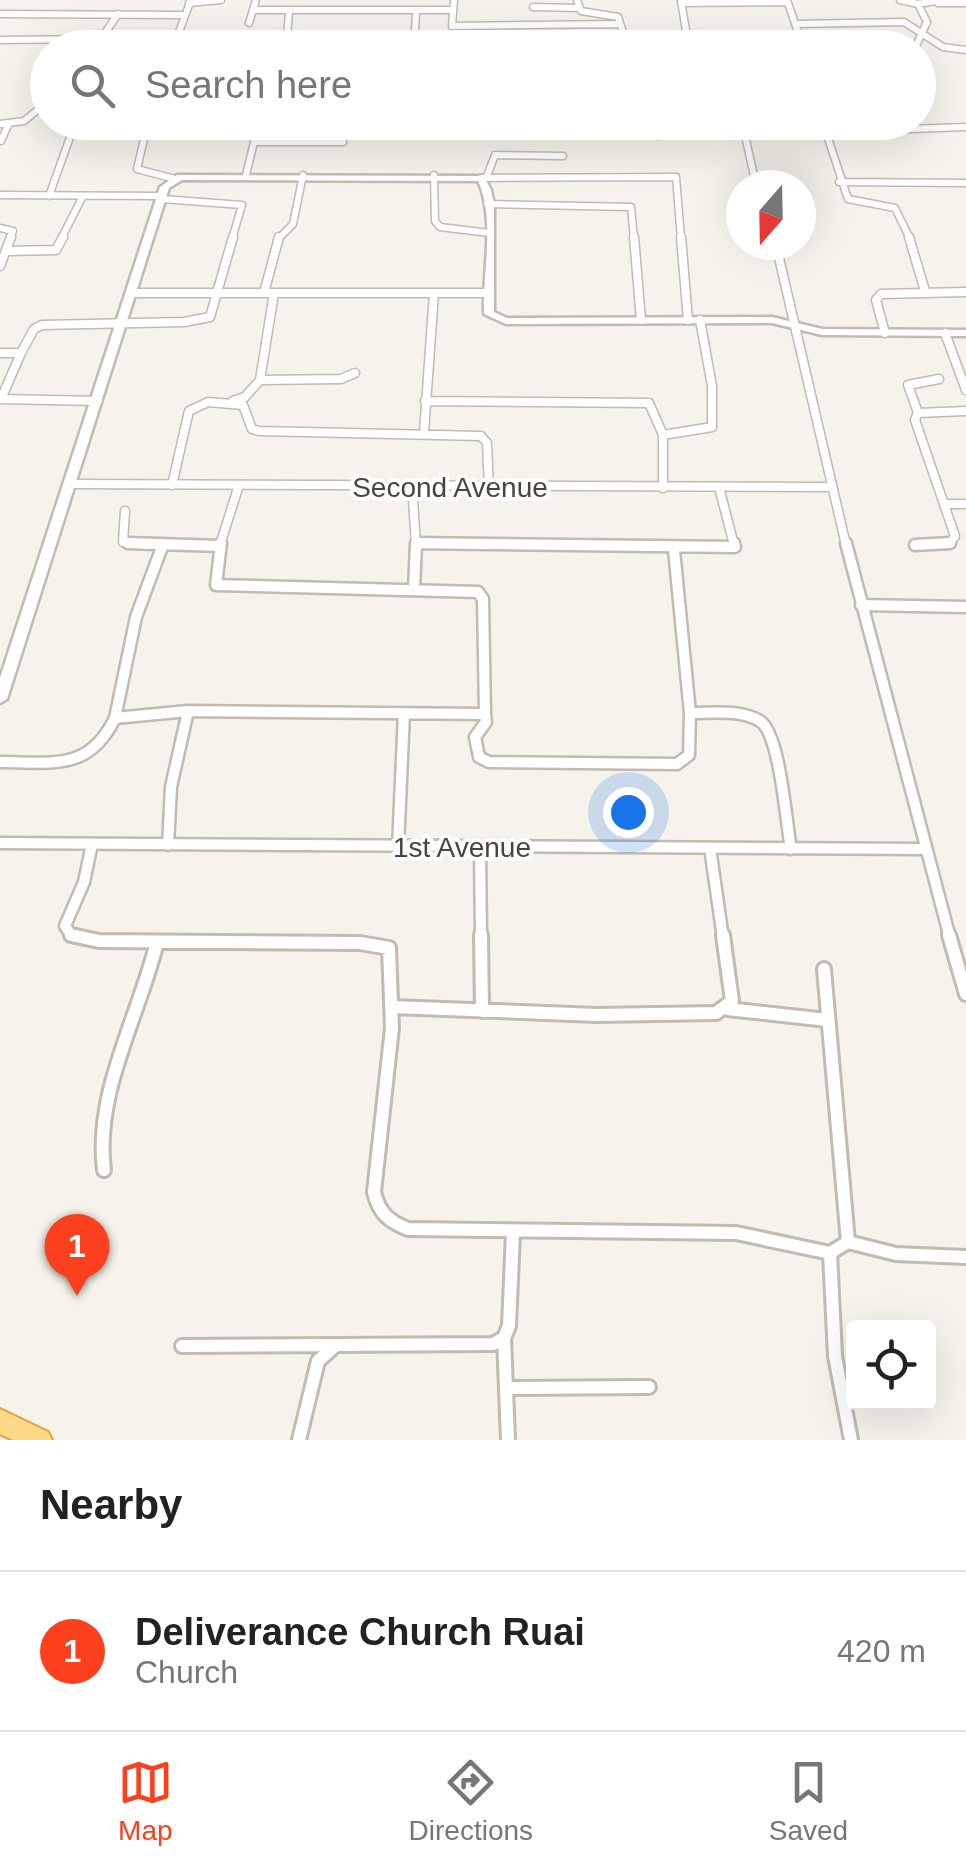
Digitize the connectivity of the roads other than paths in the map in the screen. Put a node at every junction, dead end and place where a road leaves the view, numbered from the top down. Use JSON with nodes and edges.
{"nodes":[{"id":1,"x":88,"y":0,"type":"edge"},
{"id":2,"x":221,"y":0,"type":"edge"},
{"id":3,"x":256,"y":0,"type":"edge"},
{"id":4,"x":454,"y":0,"type":"edge"},
{"id":5,"x":900,"y":0,"type":"edge"},
{"id":6,"x":787,"y":1,"type":"edge"},
{"id":7,"x":940,"y":1,"type":"edge"},
{"id":8,"x":190,"y":2,"type":"edge"},
{"id":9,"x":681,"y":2,"type":"edge"},
{"id":10,"x":966,"y":3,"type":"edge"},
{"id":11,"x":578,"y":4,"type":"edge"},
{"id":12,"x":918,"y":4,"type":"junction"},
{"id":13,"x":533,"y":7,"type":"dead end"},
{"id":14,"x":254,"y":10,"type":"junction"},
{"id":15,"x":451,"y":10,"type":"junction"},
{"id":16,"x":289,"y":13,"type":"junction"},
{"id":17,"x":416,"y":13,"type":"junction"},
{"id":18,"x":0,"y":14,"type":"edge"},
{"id":19,"x":82,"y":14,"type":"junction"},
{"id":20,"x":118,"y":14,"type":"junction"},
{"id":21,"x":182,"y":16,"type":"junction"},
{"id":22,"x":250,"y":23,"type":"dead end"},
{"id":23,"x":619,"y":24,"type":"junction"},
{"id":24,"x":796,"y":24,"type":"junction"},
{"id":25,"x":109,"y":30,"type":"edge"},
{"id":26,"x":178,"y":30,"type":"edge"},
{"id":27,"x":288,"y":30,"type":"edge"},
{"id":28,"x":415,"y":30,"type":"edge"},
{"id":29,"x":621,"y":30,"type":"edge"},
{"id":30,"x":686,"y":30,"type":"edge"},
{"id":31,"x":798,"y":30,"type":"edge"},
{"id":32,"x":922,"y":30,"type":"joint"},
{"id":33,"x":0,"y":40,"type":"edge"},
{"id":34,"x":30,"y":40,"type":"edge"},
{"id":35,"x":936,"y":41,"type":"edge"},
{"id":36,"x":966,"y":50,"type":"edge"},
{"id":37,"x":30,"y":118,"type":"edge"},
{"id":38,"x":4,"y":124,"type":"edge"},
{"id":39,"x":936,"y":128,"type":"edge"},
{"id":40,"x":966,"y":128,"type":"edge"},
{"id":41,"x":69,"y":140,"type":"edge"},
{"id":42,"x":144,"y":140,"type":"edge"},
{"id":43,"x":746,"y":140,"type":"edge"},
{"id":44,"x":829,"y":140,"type":"edge"},
{"id":45,"x":0,"y":141,"type":"edge"},
{"id":46,"x":254,"y":142,"type":"joint"},
{"id":47,"x":343,"y":142,"type":"dead end"},
{"id":48,"x":562,"y":156,"type":"dead end"},
{"id":49,"x":753,"y":170,"type":"edge"},
{"id":50,"x":246,"y":174,"type":"junction"},
{"id":51,"x":303,"y":175,"type":"junction"},
{"id":52,"x":434,"y":176,"type":"junction"},
{"id":53,"x":484,"y":177,"type":"junction"},
{"id":54,"x":175,"y":179,"type":"junction"},
{"id":55,"x":838,"y":182,"type":"junction"},
{"id":56,"x":966,"y":183,"type":"edge"},
{"id":57,"x":0,"y":195,"type":"edge"},
{"id":58,"x":48,"y":196,"type":"junction"},
{"id":59,"x":84,"y":196,"type":"junction"},
{"id":60,"x":163,"y":198,"type":"junction"},
{"id":61,"x":487,"y":204,"type":"junction"},
{"id":62,"x":0,"y":228,"type":"edge"},
{"id":63,"x":489,"y":233,"type":"junction"},
{"id":64,"x":6,"y":251,"type":"junction"},
{"id":65,"x":779,"y":260,"type":"edge"},
{"id":66,"x":0,"y":266,"type":"edge"},
{"id":67,"x":925,"y":291,"type":"junction"},
{"id":68,"x":966,"y":292,"type":"edge"},
{"id":69,"x":130,"y":293,"type":"junction"},
{"id":70,"x":216,"y":293,"type":"junction"},
{"id":71,"x":264,"y":293,"type":"junction"},
{"id":72,"x":274,"y":293,"type":"junction"},
{"id":73,"x":434,"y":293,"type":"junction"},
{"id":74,"x":486,"y":293,"type":"junction"},
{"id":75,"x":641,"y":320,"type":"junction"},
{"id":76,"x":694,"y":320,"type":"junction"},
{"id":77,"x":122,"y":324,"type":"junction"},
{"id":78,"x":793,"y":326,"type":"junction"},
{"id":79,"x":885,"y":333,"type":"junction"},
{"id":80,"x":945,"y":333,"type":"junction"},
{"id":81,"x":966,"y":333,"type":"edge"},
{"id":82,"x":0,"y":352,"type":"edge"},
{"id":83,"x":21,"y":353,"type":"junction"},
{"id":84,"x":355,"y":373,"type":"dead end"},
{"id":85,"x":939,"y":379,"type":"dead end"},
{"id":86,"x":260,"y":380,"type":"junction"},
{"id":87,"x":966,"y":390,"type":"edge"},
{"id":88,"x":0,"y":398,"type":"edge"},
{"id":89,"x":98,"y":401,"type":"junction"},
{"id":90,"x":425,"y":401,"type":"junction"},
{"id":91,"x":232,"y":402,"type":"junction"},
{"id":92,"x":966,"y":411,"type":"edge"},
{"id":93,"x":918,"y":413,"type":"junction"},
{"id":94,"x":424,"y":432,"type":"junction"},
{"id":95,"x":663,"y":435,"type":"junction"},
{"id":96,"x":69,"y":484,"type":"junction"},
{"id":97,"x":172,"y":484,"type":"junction"},
{"id":98,"x":239,"y":486,"type":"junction"},
{"id":99,"x":412,"y":486,"type":"junction"},
{"id":100,"x":831,"y":487,"type":"junction"},
{"id":101,"x":489,"y":488,"type":"junction"},
{"id":102,"x":663,"y":488,"type":"junction"},
{"id":103,"x":719,"y":488,"type":"junction"},
{"id":104,"x":946,"y":504,"type":"junction"},
{"id":105,"x":966,"y":504,"type":"edge"},
{"id":106,"x":126,"y":512,"type":"dead end"},
{"id":107,"x":416,"y":544,"type":"junction"},
{"id":108,"x":914,"y":545,"type":"dead end"},
{"id":109,"x":220,"y":546,"type":"junction"},
{"id":110,"x":162,"y":547,"type":"junction"},
{"id":111,"x":674,"y":550,"type":"junction"},
{"id":112,"x":414,"y":589,"type":"junction"},
{"id":113,"x":861,"y":605,"type":"junction"},
{"id":114,"x":966,"y":607,"type":"edge"},
{"id":115,"x":0,"y":698,"type":"edge"},
{"id":116,"x":188,"y":711,"type":"junction"},
{"id":117,"x":404,"y":712,"type":"junction"},
{"id":118,"x":690,"y":713,"type":"junction"},
{"id":119,"x":486,"y":714,"type":"junction"},
{"id":120,"x":115,"y":718,"type":"junction"},
{"id":121,"x":0,"y":762,"type":"edge"},
{"id":122,"x":0,"y":843,"type":"edge"},
{"id":123,"x":92,"y":844,"type":"junction"},
{"id":124,"x":168,"y":845,"type":"junction"},
{"id":125,"x":398,"y":847,"type":"junction"},
{"id":126,"x":480,"y":848,"type":"junction"},
{"id":127,"x":710,"y":848,"type":"junction"},
{"id":128,"x":791,"y":849,"type":"junction"},
{"id":129,"x":924,"y":849,"type":"junction"},
{"id":130,"x":157,"y":942,"type":"junction"},
{"id":131,"x":824,"y":969,"type":"dead end"},
{"id":132,"x":966,"y":994,"type":"edge"},
{"id":133,"x":392,"y":1007,"type":"junction"},
{"id":134,"x":728,"y":1009,"type":"junction"},
{"id":135,"x":482,"y":1012,"type":"junction"},
{"id":136,"x":828,"y":1020,"type":"junction"},
{"id":137,"x":104,"y":1170,"type":"dead end"},
{"id":138,"x":513,"y":1233,"type":"junction"},
{"id":139,"x":848,"y":1242,"type":"junction"},
{"id":140,"x":830,"y":1254,"type":"junction"},
{"id":141,"x":966,"y":1256,"type":"edge"},
{"id":142,"x":504,"y":1338,"type":"junction"},
{"id":143,"x":336,"y":1345,"type":"junction"},
{"id":144,"x":182,"y":1346,"type":"dead end"},
{"id":145,"x":506,"y":1388,"type":"junction"},
{"id":146,"x":649,"y":1388,"type":"dead end"},
{"id":147,"x":0,"y":1421,"type":"edge"},
{"id":148,"x":39,"y":1440,"type":"edge"},
{"id":149,"x":298,"y":1440,"type":"edge"},
{"id":150,"x":508,"y":1440,"type":"edge"},
{"id":151,"x":850,"y":1440,"type":"edge"}],
"edges":[{"from":1,"to":19,"type":"street"},
{"from":2,"to":8,"type":"street"},
{"from":3,"to":14,"type":"street"},
{"from":4,"to":15,"type":"street"},
{"from":5,"to":12,"type":"street"},
{"from":6,"to":9,"type":"street"},
{"from":6,"to":24,"type":"street"},
{"from":7,"to":10,"type":"street"},
{"from":7,"to":12,"type":"street"},
{"from":8,"to":21,"type":"street"},
{"from":9,"to":30,"type":"street"},
{"from":11,"to":13,"type":"street"},
{"from":11,"to":23,"type":"street"},
{"from":12,"to":32,"type":"street"},
{"from":14,"to":16,"type":"street"},
{"from":14,"to":22,"type":"street"},
{"from":15,"to":17,"type":"street"},
{"from":15,"to":23,"type":"street"},
{"from":16,"to":17,"type":"street"},
{"from":16,"to":27,"type":"street"},
{"from":17,"to":28,"type":"street"},
{"from":18,"to":19,"type":"street"},
{"from":19,"to":20,"type":"street"},
{"from":20,"to":21,"type":"street"},
{"from":20,"to":25,"type":"street"},
{"from":21,"to":26,"type":"street"},
{"from":23,"to":29,"type":"street"},
{"from":24,"to":31,"type":"street"},
{"from":24,"to":32,"type":"street"},
{"from":33,"to":34,"type":"street"},
{"from":35,"to":36,"type":"street"},
{"from":37,"to":38,"type":"street"},
{"from":38,"to":45,"type":"street"},
{"from":39,"to":40,"type":"street"},
{"from":41,"to":58,"type":"street"},
{"from":42,"to":54,"type":"street"},
{"from":43,"to":49,"type":"street"},
{"from":44,"to":55,"type":"street"},
{"from":46,"to":47,"type":"street"},
{"from":46,"to":50,"type":"street"},
{"from":48,"to":53,"type":"street"},
{"from":50,"to":51,"type":"street"},
{"from":50,"to":54,"type":"street"},
{"from":51,"to":52,"type":"street"},
{"from":51,"to":71,"type":"street"},
{"from":52,"to":53,"type":"street"},
{"from":52,"to":63,"type":"street"},
{"from":53,"to":61,"type":"street"},
{"from":53,"to":76,"type":"street"},
{"from":54,"to":60,"type":"street"},
{"from":55,"to":56,"type":"street"},
{"from":55,"to":67,"type":"street"},
{"from":57,"to":58,"type":"street"},
{"from":58,"to":59,"type":"street"},
{"from":59,"to":60,"type":"street"},
{"from":59,"to":64,"type":"street"},
{"from":60,"to":69,"type":"street"},
{"from":60,"to":70,"type":"street"},
{"from":61,"to":63,"type":"street"},
{"from":61,"to":75,"type":"street"},
{"from":62,"to":64,"type":"street"},
{"from":63,"to":74,"type":"street"},
{"from":64,"to":66,"type":"street"},
{"from":65,"to":78,"type":"street"},
{"from":67,"to":68,"type":"street"},
{"from":67,"to":79,"type":"street"},
{"from":69,"to":70,"type":"street"},
{"from":69,"to":77,"type":"street"},
{"from":70,"to":71,"type":"street"},
{"from":70,"to":77,"type":"street"},
{"from":71,"to":72,"type":"street"},
{"from":72,"to":73,"type":"street"},
{"from":72,"to":86,"type":"street"},
{"from":73,"to":74,"type":"street"},
{"from":73,"to":90,"type":"street"},
{"from":74,"to":75,"type":"street"},
{"from":75,"to":76,"type":"street"},
{"from":76,"to":78,"type":"street"},
{"from":76,"to":95,"type":"street"},
{"from":77,"to":83,"type":"street"},
{"from":77,"to":89,"type":"street"},
{"from":78,"to":79,"type":"street"},
{"from":78,"to":100,"type":"street"},
{"from":79,"to":80,"type":"street"},
{"from":80,"to":81,"type":"street"},
{"from":80,"to":87,"type":"street"},
{"from":82,"to":83,"type":"street"},
{"from":83,"to":88,"type":"street"},
{"from":84,"to":86,"type":"street"},
{"from":85,"to":93,"type":"street"},
{"from":86,"to":91,"type":"street"},
{"from":88,"to":89,"type":"street"},
{"from":89,"to":96,"type":"street"},
{"from":90,"to":94,"type":"street"},
{"from":90,"to":95,"type":"street"},
{"from":91,"to":94,"type":"street"},
{"from":91,"to":97,"type":"street"},
{"from":92,"to":93,"type":"street"},
{"from":93,"to":104,"type":"street"},
{"from":94,"to":101,"type":"street"},
{"from":95,"to":102,"type":"street"},
{"from":96,"to":97,"type":"street","name":"Second Avenue"},
{"from":96,"to":115,"type":"street"},
{"from":97,"to":98,"type":"street","name":"Second Avenue"},
{"from":98,"to":99,"type":"street","name":"Second Avenue"},
{"from":98,"to":109,"type":"street"},
{"from":99,"to":101,"type":"street","name":"Second Avenue"},
{"from":99,"to":107,"type":"street"},
{"from":100,"to":103,"type":"street","name":"Second Avenue"},
{"from":100,"to":113,"type":"street"},
{"from":101,"to":102,"type":"street","name":"Second Avenue"},
{"from":102,"to":103,"type":"street","name":"Second Avenue"},
{"from":103,"to":111,"type":"street"},
{"from":104,"to":105,"type":"street"},
{"from":104,"to":108,"type":"street"},
{"from":106,"to":110,"type":"street"},
{"from":107,"to":111,"type":"street"},
{"from":107,"to":112,"type":"street"},
{"from":109,"to":110,"type":"street"},
{"from":109,"to":112,"type":"street"},
{"from":110,"to":120,"type":"street"},
{"from":111,"to":118,"type":"street"},
{"from":112,"to":119,"type":"street"},
{"from":113,"to":114,"type":"street"},
{"from":113,"to":129,"type":"street"},
{"from":116,"to":117,"type":"street"},
{"from":116,"to":120,"type":"street"},
{"from":116,"to":124,"type":"street"},
{"from":117,"to":119,"type":"street"},
{"from":117,"to":125,"type":"street"},
{"from":118,"to":119,"type":"street"},
{"from":118,"to":128,"type":"street"},
{"from":120,"to":121,"type":"street"},
{"from":122,"to":123,"type":"street","name":"1st Avenue"},
{"from":123,"to":124,"type":"street","name":"1st Avenue"},
{"from":123,"to":130,"type":"street"},
{"from":124,"to":125,"type":"street","name":"1st Avenue"},
{"from":125,"to":126,"type":"street","name":"1st Avenue"},
{"from":126,"to":127,"type":"street","name":"1st Avenue"},
{"from":126,"to":135,"type":"street"},
{"from":127,"to":128,"type":"street","name":"1st Avenue"},
{"from":127,"to":134,"type":"street"},
{"from":128,"to":129,"type":"street","name":"1st Avenue"},
{"from":129,"to":132,"type":"street"},
{"from":130,"to":133,"type":"street"},
{"from":130,"to":137,"type":"street"},
{"from":131,"to":136,"type":"street"},
{"from":133,"to":135,"type":"street"},
{"from":133,"to":138,"type":"street"},
{"from":134,"to":135,"type":"street"},
{"from":134,"to":136,"type":"street"},
{"from":136,"to":139,"type":"street"},
{"from":138,"to":140,"type":"street"},
{"from":138,"to":142,"type":"street"},
{"from":139,"to":140,"type":"street"},
{"from":139,"to":141,"type":"street"},
{"from":140,"to":151,"type":"street"},
{"from":142,"to":143,"type":"street"},
{"from":142,"to":145,"type":"street"},
{"from":143,"to":144,"type":"street"},
{"from":143,"to":149,"type":"street"},
{"from":145,"to":146,"type":"street"},
{"from":145,"to":150,"type":"street"},
{"from":147,"to":148,"type":"highway"}]}
